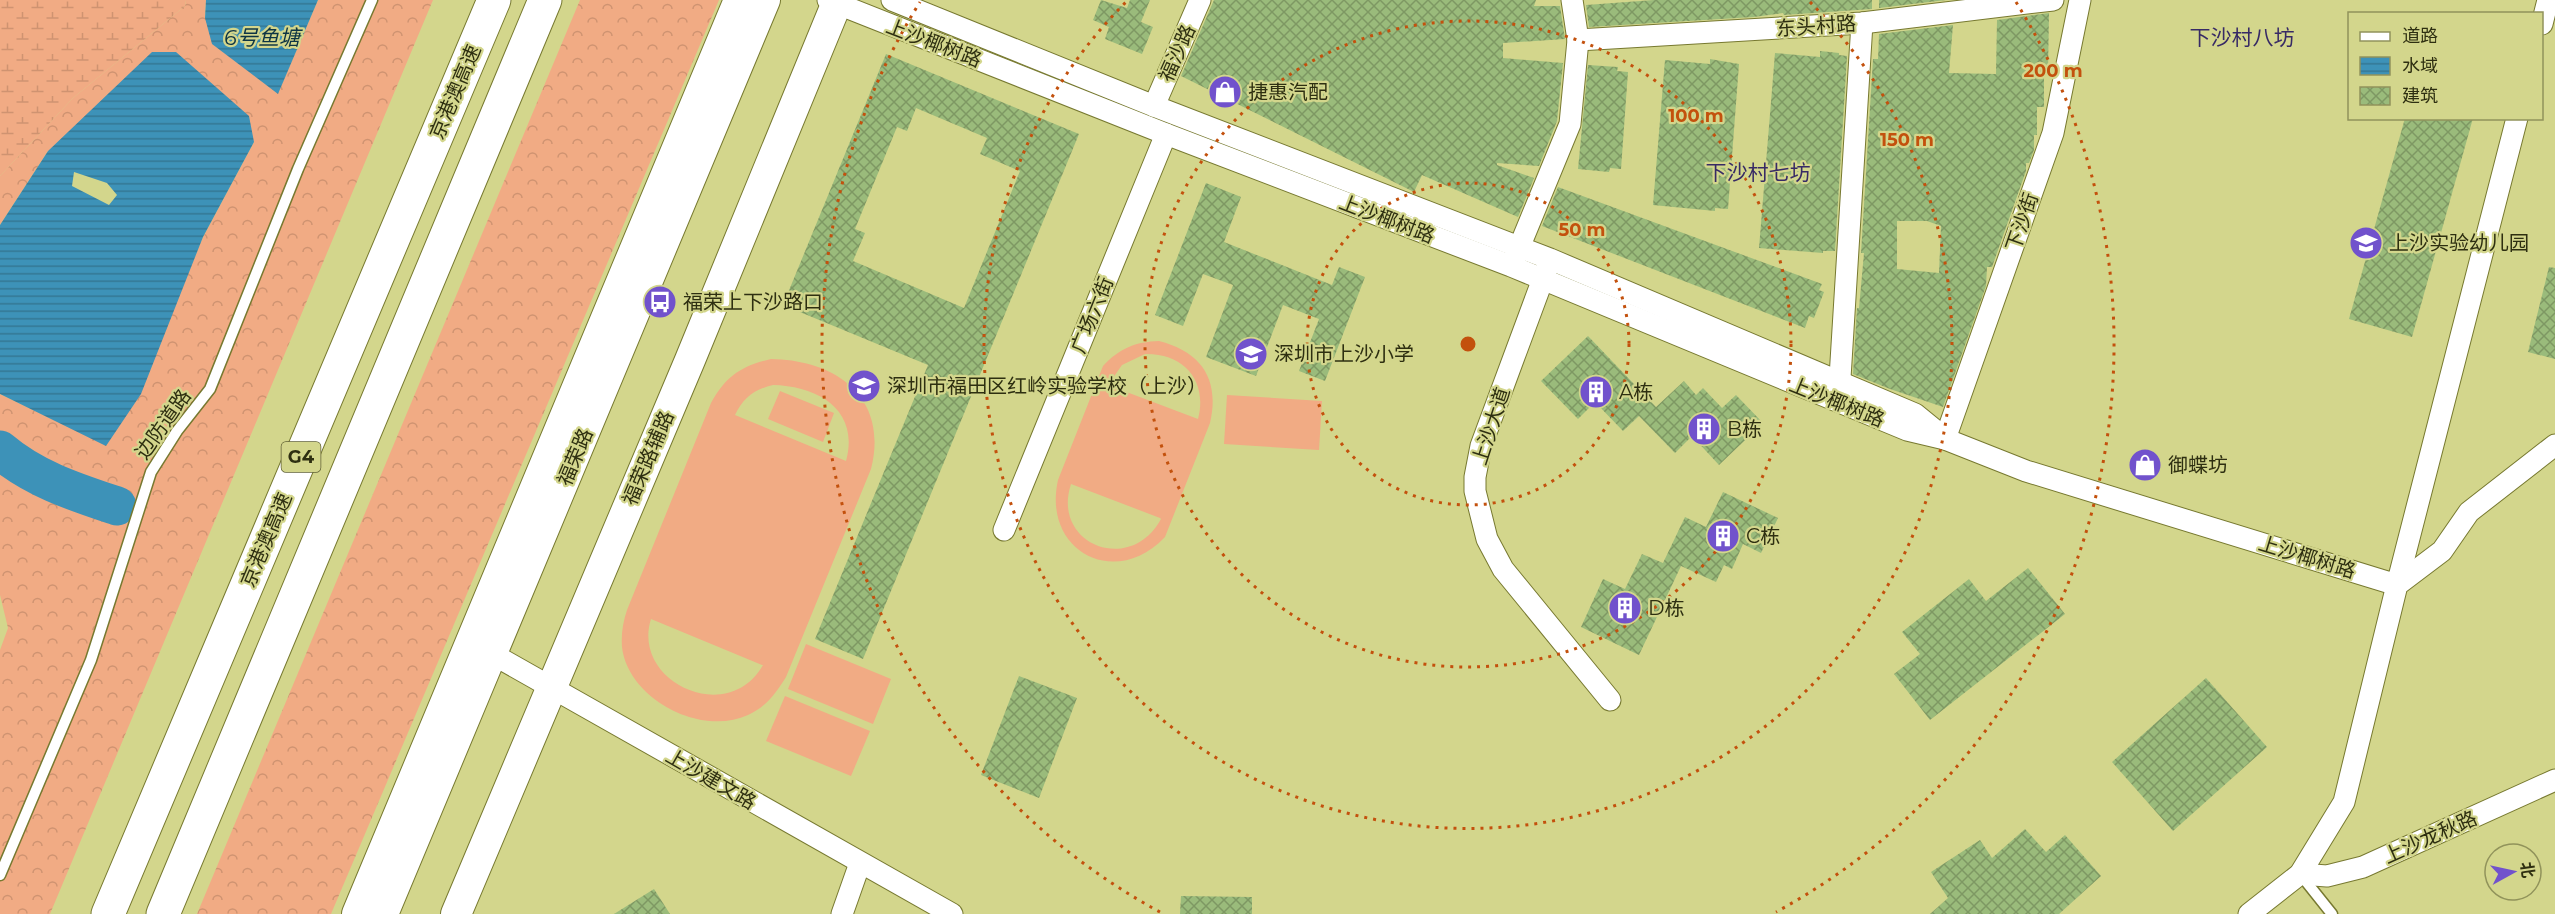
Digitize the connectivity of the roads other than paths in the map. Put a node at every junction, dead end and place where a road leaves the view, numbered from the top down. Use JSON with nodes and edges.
{"nodes":[{"id":1,"x":372,"y":0,"type":"edge"},
{"id":2,"x":494,"y":0,"type":"edge"},
{"id":3,"x":545,"y":0,"type":"edge"},
{"id":4,"x":739,"y":0,"type":"edge"},
{"id":5,"x":765,"y":0,"type":"edge"},
{"id":6,"x":892,"y":0,"type":"edge"},
{"id":7,"x":1200,"y":0,"type":"edge"},
{"id":8,"x":1572,"y":0,"type":"edge"},
{"id":9,"x":2053,"y":0,"type":"edge"},
{"id":10,"x":2080,"y":0,"type":"edge"},
{"id":11,"x":2548,"y":0,"type":"edge"},
{"id":12,"x":834,"y":1,"type":"edge"},
{"id":13,"x":2543,"y":17,"type":"edge"},
{"id":14,"x":1862,"y":23,"type":"junction"},
{"id":15,"x":1578,"y":40,"type":"junction"},
{"id":16,"x":1154,"y":106,"type":"junction"},
{"id":17,"x":2516,"y":120,"type":"edge"},
{"id":18,"x":1166,"y":134,"type":"junction"},
{"id":19,"x":1515,"y":257,"type":"junction"},
{"id":20,"x":1550,"y":260,"type":"junction"},
{"id":21,"x":1543,"y":280,"type":"junction"},
{"id":22,"x":1840,"y":392,"type":"junction"},
{"id":23,"x":1945,"y":439,"type":"junction"},
{"id":24,"x":2555,"y":445,"type":"edge"},
{"id":25,"x":1004,"y":530,"type":"dead end"},
{"id":26,"x":2397,"y":585,"type":"junction"},
{"id":27,"x":482,"y":648,"type":"junction"},
{"id":28,"x":551,"y":688,"type":"junction"},
{"id":29,"x":1610,"y":700,"type":"dead end"},
{"id":30,"x":2555,"y":780,"type":"edge"},
{"id":31,"x":860,"y":863,"type":"junction"},
{"id":32,"x":2300,"y":874,"type":"junction"},
{"id":33,"x":0,"y":875,"type":"edge"},
{"id":34,"x":108,"y":914,"type":"edge"},
{"id":35,"x":163,"y":914,"type":"edge"},
{"id":36,"x":357,"y":914,"type":"edge"},
{"id":37,"x":383,"y":914,"type":"edge"},
{"id":38,"x":456,"y":914,"type":"edge"},
{"id":39,"x":842,"y":914,"type":"edge"},
{"id":40,"x":952,"y":914,"type":"edge"},
{"id":41,"x":2249,"y":914,"type":"edge"},
{"id":42,"x":2332,"y":914,"type":"edge"}],
"edges":[{"from":1,"to":33,"type":"lane","name":"边防道路"},
{"from":2,"to":34,"type":"highway","name":"京港澳高速","number":"G4"},
{"from":3,"to":35,"type":"highway","number":"G4"},
{"from":4,"to":27,"type":"main road","name":"福荣路"},
{"from":5,"to":27,"type":"main road","name":"福荣路"},
{"from":6,"to":16,"type":"street","name":"上沙椰树路"},
{"from":7,"to":16,"type":"street","name":"福沙路"},
{"from":8,"to":15,"type":"street"},
{"from":9,"to":14,"type":"street","name":"东头村路"},
{"from":10,"to":23,"type":"street","name":"下沙街"},
{"from":11,"to":13,"type":"street"},
{"from":12,"to":18,"type":"street","name":"上沙椰树路"},
{"from":12,"to":28,"type":"main road","name":"福荣路辅路"},
{"from":14,"to":15,"type":"street","name":"东头村路"},
{"from":14,"to":22,"type":"street"},
{"from":15,"to":19,"type":"street"},
{"from":16,"to":19,"type":"street","name":"上沙椰树路"},
{"from":17,"to":26,"type":"street"},
{"from":18,"to":19,"type":"street","name":"上沙椰树路"},
{"from":18,"to":25,"type":"street","name":"广场六街"},
{"from":19,"to":20,"type":"street","name":"上沙椰树路"},
{"from":19,"to":21,"type":"street","name":"上沙椰树路"},
{"from":20,"to":21,"type":"street","name":"上沙大道"},
{"from":20,"to":22,"type":"street","name":"上沙椰树路"},
{"from":21,"to":22,"type":"street","name":"上沙椰树路"},
{"from":21,"to":29,"type":"street","name":"上沙大道"},
{"from":22,"to":23,"type":"street","name":"上沙椰树路"},
{"from":23,"to":26,"type":"street","name":"上沙椰树路"},
{"from":24,"to":26,"type":"street"},
{"from":26,"to":32,"type":"street"},
{"from":27,"to":28,"type":"street","name":"上沙建文路"},
{"from":27,"to":36,"type":"main road","name":"福荣路"},
{"from":27,"to":37,"type":"main road","name":"福荣路"},
{"from":28,"to":31,"type":"street","name":"上沙建文路"},
{"from":28,"to":38,"type":"main road","name":"福荣路辅路"},
{"from":30,"to":32,"type":"street","name":"上沙龙秋路"},
{"from":31,"to":39,"type":"street"},
{"from":31,"to":40,"type":"street","name":"上沙建文路"},
{"from":32,"to":41,"type":"street"},
{"from":32,"to":42,"type":"lane"}]}
